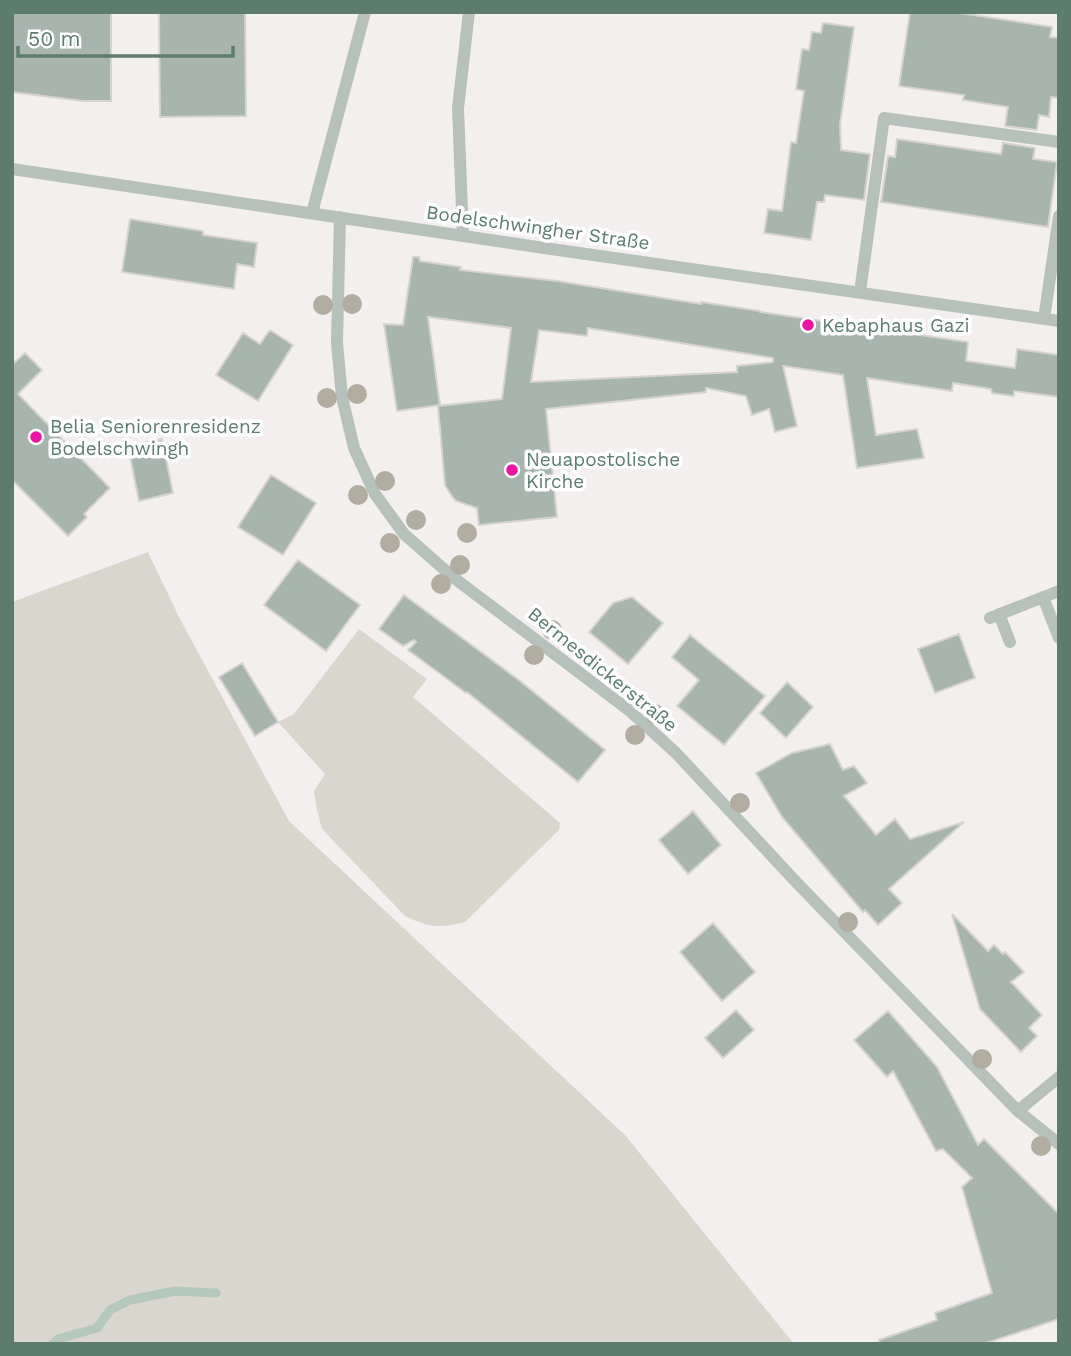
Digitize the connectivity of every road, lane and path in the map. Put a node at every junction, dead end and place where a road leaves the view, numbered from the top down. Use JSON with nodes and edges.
{"nodes":[{"id":1,"x":365,"y":12,"type":"edge"},
{"id":2,"x":469,"y":12,"type":"edge"},
{"id":3,"x":1059,"y":142,"type":"edge"},
{"id":4,"x":12,"y":169,"type":"edge"},
{"id":5,"x":312,"y":213,"type":"junction"},
{"id":6,"x":1059,"y":216,"type":"edge"},
{"id":7,"x":340,"y":217,"type":"junction"},
{"id":8,"x":463,"y":236,"type":"junction"},
{"id":9,"x":860,"y":292,"type":"junction"},
{"id":10,"x":1044,"y":319,"type":"junction"},
{"id":11,"x":1059,"y":321,"type":"edge"},
{"id":12,"x":1059,"y":591,"type":"edge"},
{"id":13,"x":1043,"y":597,"type":"junction"},
{"id":14,"x":1059,"y":638,"type":"edge"},
{"id":15,"x":1010,"y":642,"type":"dead end"},
{"id":16,"x":1059,"y":1077,"type":"edge"},
{"id":17,"x":1018,"y":1111,"type":"junction"},
{"id":18,"x":1059,"y":1144,"type":"edge"}],
"edges":[{"from":1,"to":5,"type":"street"},
{"from":2,"to":8,"type":"street"},
{"from":3,"to":9,"type":"street"},
{"from":4,"to":5,"type":"street","name":"Bodelschwingher Straße"},
{"from":5,"to":7,"type":"street","name":"Bodelschwingher Straße"},
{"from":6,"to":10,"type":"street"},
{"from":7,"to":8,"type":"street","name":"Bodelschwingher Straße"},
{"from":7,"to":17,"type":"street","name":"Bermesdickerstraße"},
{"from":8,"to":9,"type":"street","name":"Bodelschwingher Straße"},
{"from":9,"to":10,"type":"street","name":"Bodelschwingher Straße"},
{"from":10,"to":11,"type":"street","name":"Bodelschwingher Straße"},
{"from":12,"to":13,"type":"street"},
{"from":13,"to":14,"type":"street"},
{"from":13,"to":15,"type":"street"},
{"from":16,"to":17,"type":"street"},
{"from":17,"to":18,"type":"street","name":"Bermesdickerstraße"}]}
